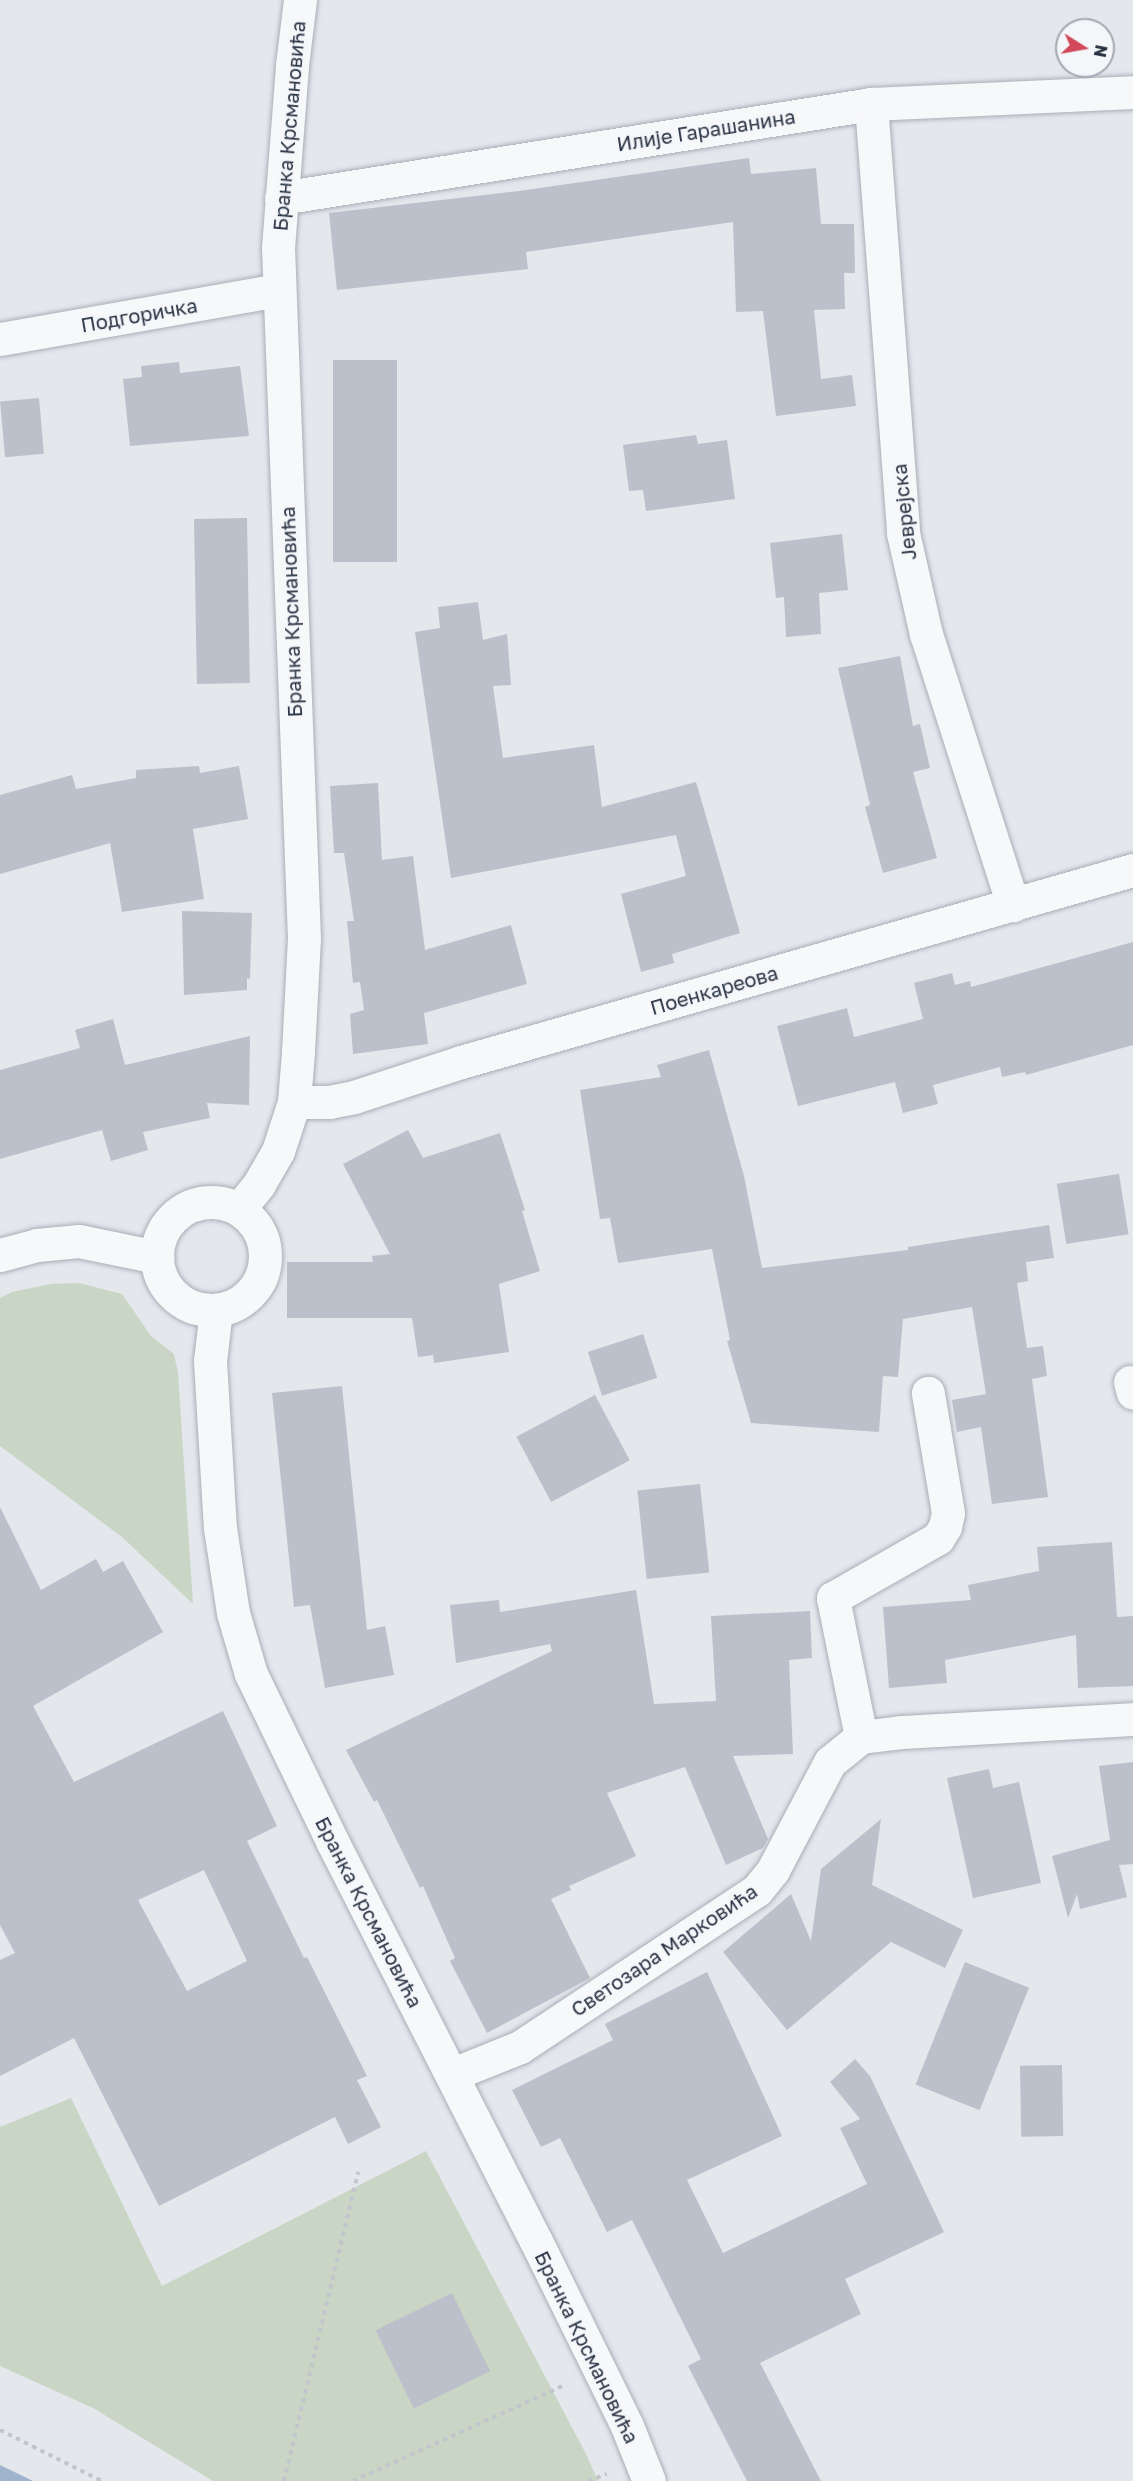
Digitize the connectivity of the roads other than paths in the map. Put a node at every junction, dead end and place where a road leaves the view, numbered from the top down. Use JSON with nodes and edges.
{"nodes":[{"id":1,"x":300,"y":0,"type":"edge"},
{"id":2,"x":1133,"y":92,"type":"edge"},
{"id":3,"x":871,"y":104,"type":"junction"},
{"id":4,"x":281,"y":198,"type":"junction"},
{"id":5,"x":278,"y":290,"type":"junction"},
{"id":6,"x":0,"y":339,"type":"edge"},
{"id":7,"x":1133,"y":870,"type":"edge"},
{"id":8,"x":1013,"y":905,"type":"junction"},
{"id":9,"x":294,"y":1102,"type":"junction"},
{"id":10,"x":239,"y":1209,"type":"junction"},
{"id":11,"x":0,"y":1255,"type":"edge"},
{"id":12,"x":157,"y":1257,"type":"junction"},
{"id":13,"x":216,"y":1310,"type":"junction"},
{"id":14,"x":928,"y":1393,"type":"dead end"},
{"id":15,"x":1133,"y":1719,"type":"edge"},
{"id":16,"x":861,"y":1737,"type":"junction"},
{"id":17,"x":453,"y":2074,"type":"junction"},
{"id":18,"x":649,"y":2481,"type":"edge"}],
"edges":[{"from":1,"to":4,"type":"street","name":"Бранка Крсмановића"},
{"from":2,"to":3,"type":"street","name":"Илије Гарашанина"},
{"from":3,"to":4,"type":"street","name":"Илије Гарашанина"},
{"from":3,"to":8,"type":"street","name":"Јеврејска"},
{"from":4,"to":5,"type":"street","name":"Бранка Крсмановића"},
{"from":5,"to":6,"type":"street","name":"Подгоричка"},
{"from":5,"to":9,"type":"street","name":"Бранка Крсмановића"},
{"from":7,"to":8,"type":"street","name":"Поенкареова"},
{"from":8,"to":9,"type":"street","name":"Поенкареова"},
{"from":9,"to":10,"type":"street","name":"Бранка Крсмановића"},
{"from":10,"to":12,"type":"street"},
{"from":10,"to":13,"type":"street"},
{"from":11,"to":12,"type":"street"},
{"from":12,"to":13,"type":"street"},
{"from":13,"to":17,"type":"street","name":"Бранка Крсмановића"},
{"from":14,"to":16,"type":"street"},
{"from":15,"to":16,"type":"street"},
{"from":16,"to":17,"type":"street","name":"Светозара Марковића"},
{"from":17,"to":18,"type":"street","name":"Бранка Крсмановића"}]}
